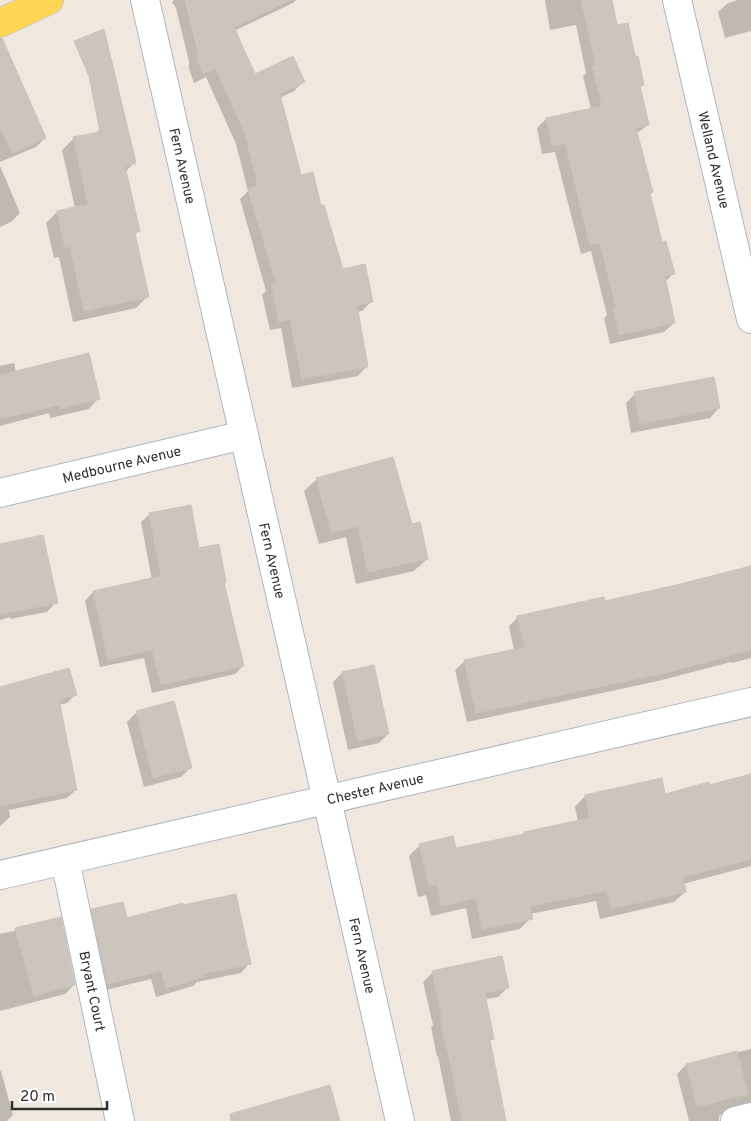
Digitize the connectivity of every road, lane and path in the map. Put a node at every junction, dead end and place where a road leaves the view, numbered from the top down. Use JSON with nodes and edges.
{"nodes":[{"id":1,"x":49,"y":0,"type":"edge"},
{"id":2,"x":144,"y":0,"type":"edge"},
{"id":3,"x":677,"y":0,"type":"edge"},
{"id":4,"x":0,"y":23,"type":"edge"},
{"id":5,"x":751,"y":319,"type":"edge"},
{"id":6,"x":244,"y":435,"type":"junction"},
{"id":7,"x":0,"y":493,"type":"edge"},
{"id":8,"x":751,"y":702,"type":"edge"},
{"id":9,"x":327,"y":800,"type":"junction"},
{"id":10,"x":65,"y":860,"type":"junction"},
{"id":11,"x":0,"y":875,"type":"edge"},
{"id":12,"x":751,"y":1117,"type":"edge"},
{"id":13,"x":120,"y":1121,"type":"edge"},
{"id":14,"x":400,"y":1121,"type":"edge"},
{"id":15,"x":735,"y":1121,"type":"edge"}],
"edges":[{"from":1,"to":4,"type":"main road"},
{"from":2,"to":6,"type":"street","name":"Fern Avenue"},
{"from":3,"to":5,"type":"street","name":"Welland Avenue"},
{"from":6,"to":7,"type":"street","name":"Medbourne Avenue"},
{"from":6,"to":9,"type":"street","name":"Fern Avenue"},
{"from":8,"to":9,"type":"street","name":"Chester Avenue"},
{"from":9,"to":10,"type":"street","name":"Chester Avenue"},
{"from":9,"to":14,"type":"street","name":"Fern Avenue"},
{"from":10,"to":11,"type":"street","name":"Chester Avenue"},
{"from":10,"to":13,"type":"street","name":"Bryant Court"},
{"from":12,"to":15,"type":"street"}]}
